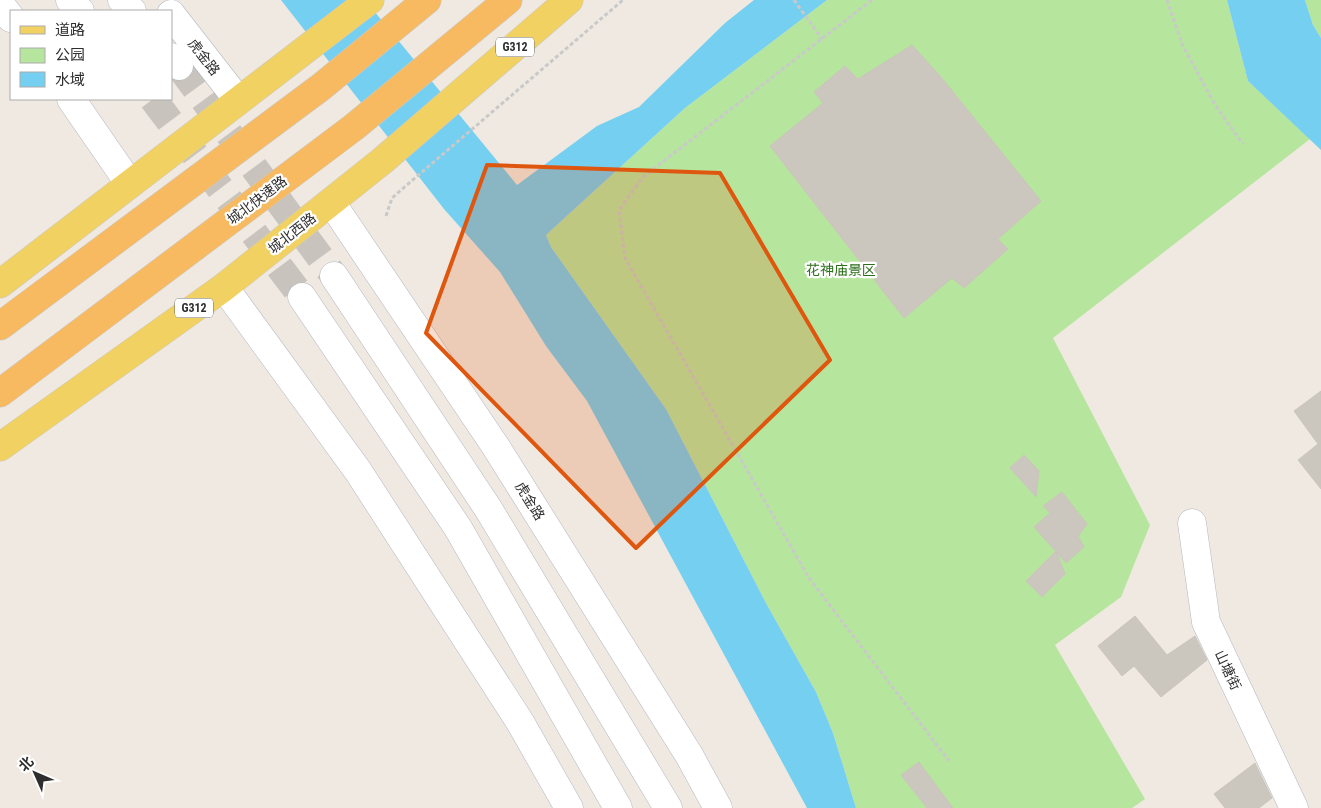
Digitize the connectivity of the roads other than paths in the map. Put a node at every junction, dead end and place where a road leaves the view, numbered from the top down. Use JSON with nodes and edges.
{"nodes":[{"id":1,"x":70,"y":0,"type":"edge"},
{"id":2,"x":122,"y":0,"type":"edge"},
{"id":3,"x":370,"y":0,"type":"edge"},
{"id":4,"x":427,"y":0,"type":"edge"},
{"id":5,"x":508,"y":0,"type":"edge"},
{"id":6,"x":569,"y":0,"type":"edge"},
{"id":7,"x":0,"y":4,"type":"edge"},
{"id":8,"x":79,"y":10,"type":"edge"},
{"id":9,"x":131,"y":10,"type":"edge"},
{"id":10,"x":172,"y":15,"type":"edge"},
{"id":11,"x":10,"y":17,"type":"edge"},
{"id":12,"x":72,"y":100,"type":"edge"},
{"id":13,"x":238,"y":100,"type":"junction"},
{"id":14,"x":129,"y":183,"type":"junction"},
{"id":15,"x":331,"y":202,"type":"junction"},
{"id":16,"x":334,"y":276,"type":"tunnel mouth"},
{"id":17,"x":0,"y":284,"type":"edge"},
{"id":18,"x":224,"y":287,"type":"junction"},
{"id":19,"x":302,"y":297,"type":"tunnel mouth"},
{"id":20,"x":0,"y":326,"type":"edge"},
{"id":21,"x":0,"y":393,"type":"edge"},
{"id":22,"x":0,"y":447,"type":"edge"},
{"id":23,"x":1192,"y":523,"type":"dead end"},
{"id":24,"x":569,"y":808,"type":"edge"},
{"id":25,"x":618,"y":808,"type":"edge"},
{"id":26,"x":668,"y":808,"type":"edge"},
{"id":27,"x":718,"y":808,"type":"edge"},
{"id":28,"x":1294,"y":808,"type":"edge"}],
"edges":[{"from":1,"to":8,"type":"street"},
{"from":2,"to":9,"type":"street"},
{"from":3,"to":13,"type":"main road"},
{"from":4,"to":20,"type":"highway"},
{"from":5,"to":21,"type":"highway","name":"城北快速路"},
{"from":6,"to":15,"type":"main road","name":"城北西路","number":"G312"},
{"from":7,"to":11,"type":"street"},
{"from":10,"to":13,"type":"street","name":"虎金路"},
{"from":12,"to":14,"type":"street"},
{"from":13,"to":14,"type":"main road"},
{"from":14,"to":17,"type":"main road"},
{"from":15,"to":18,"type":"main road","name":"城北西路","number":"G312"},
{"from":15,"to":27,"type":"street","name":"虎金路"},
{"from":16,"to":26,"type":"street"},
{"from":18,"to":22,"type":"main road","name":"城北西路","number":"G312"},
{"from":18,"to":24,"type":"street"},
{"from":19,"to":25,"type":"street"},
{"from":23,"to":28,"type":"street","name":"山塘街"}]}
